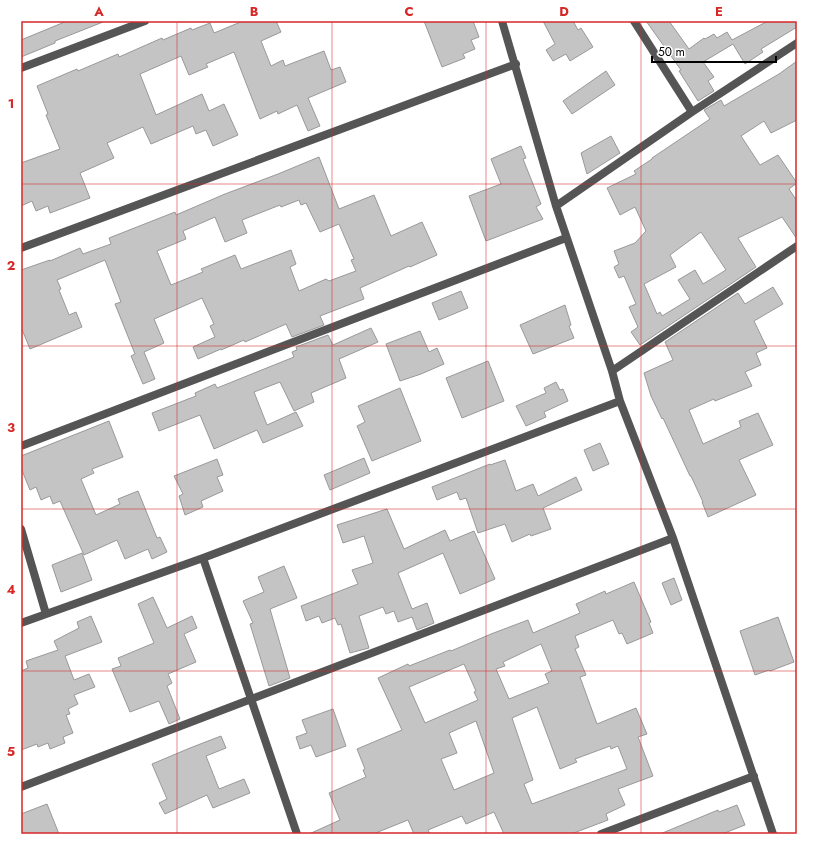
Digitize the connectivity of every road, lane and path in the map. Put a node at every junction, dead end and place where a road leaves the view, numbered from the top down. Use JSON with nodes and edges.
{"nodes":[{"id":1,"x":145,"y":21,"type":"edge"},
{"id":2,"x":502,"y":21,"type":"edge"},
{"id":3,"x":634,"y":21,"type":"edge"},
{"id":4,"x":797,"y":43,"type":"edge"},
{"id":5,"x":516,"y":64,"type":"junction"},
{"id":6,"x":21,"y":68,"type":"edge"},
{"id":7,"x":692,"y":112,"type":"junction"},
{"id":8,"x":556,"y":206,"type":"junction"},
{"id":9,"x":566,"y":238,"type":"junction"},
{"id":10,"x":797,"y":246,"type":"edge"},
{"id":11,"x":21,"y":248,"type":"edge"},
{"id":12,"x":612,"y":371,"type":"junction"},
{"id":13,"x":620,"y":401,"type":"junction"},
{"id":14,"x":21,"y":446,"type":"edge"},
{"id":15,"x":21,"y":529,"type":"edge"},
{"id":16,"x":673,"y":538,"type":"junction"},
{"id":17,"x":203,"y":558,"type":"junction"},
{"id":18,"x":46,"y":614,"type":"junction"},
{"id":19,"x":21,"y":623,"type":"edge"},
{"id":20,"x":251,"y":698,"type":"junction"},
{"id":21,"x":754,"y":776,"type":"junction"},
{"id":22,"x":21,"y":787,"type":"edge"},
{"id":23,"x":297,"y":834,"type":"edge"},
{"id":24,"x":601,"y":834,"type":"edge"},
{"id":25,"x":773,"y":834,"type":"edge"}],
"edges":[{"from":1,"to":6,"type":"street"},
{"from":2,"to":5,"type":"street"},
{"from":3,"to":7,"type":"street"},
{"from":4,"to":7,"type":"street"},
{"from":5,"to":8,"type":"street"},
{"from":5,"to":11,"type":"street"},
{"from":7,"to":8,"type":"street"},
{"from":8,"to":9,"type":"street"},
{"from":9,"to":12,"type":"street"},
{"from":9,"to":14,"type":"street"},
{"from":10,"to":12,"type":"street"},
{"from":12,"to":13,"type":"street"},
{"from":13,"to":16,"type":"street"},
{"from":13,"to":17,"type":"street"},
{"from":15,"to":18,"type":"street"},
{"from":16,"to":20,"type":"street"},
{"from":16,"to":21,"type":"street"},
{"from":17,"to":18,"type":"street"},
{"from":17,"to":20,"type":"street"},
{"from":18,"to":19,"type":"street"},
{"from":20,"to":22,"type":"street"},
{"from":20,"to":23,"type":"street"},
{"from":21,"to":24,"type":"street"},
{"from":21,"to":25,"type":"street"}]}
